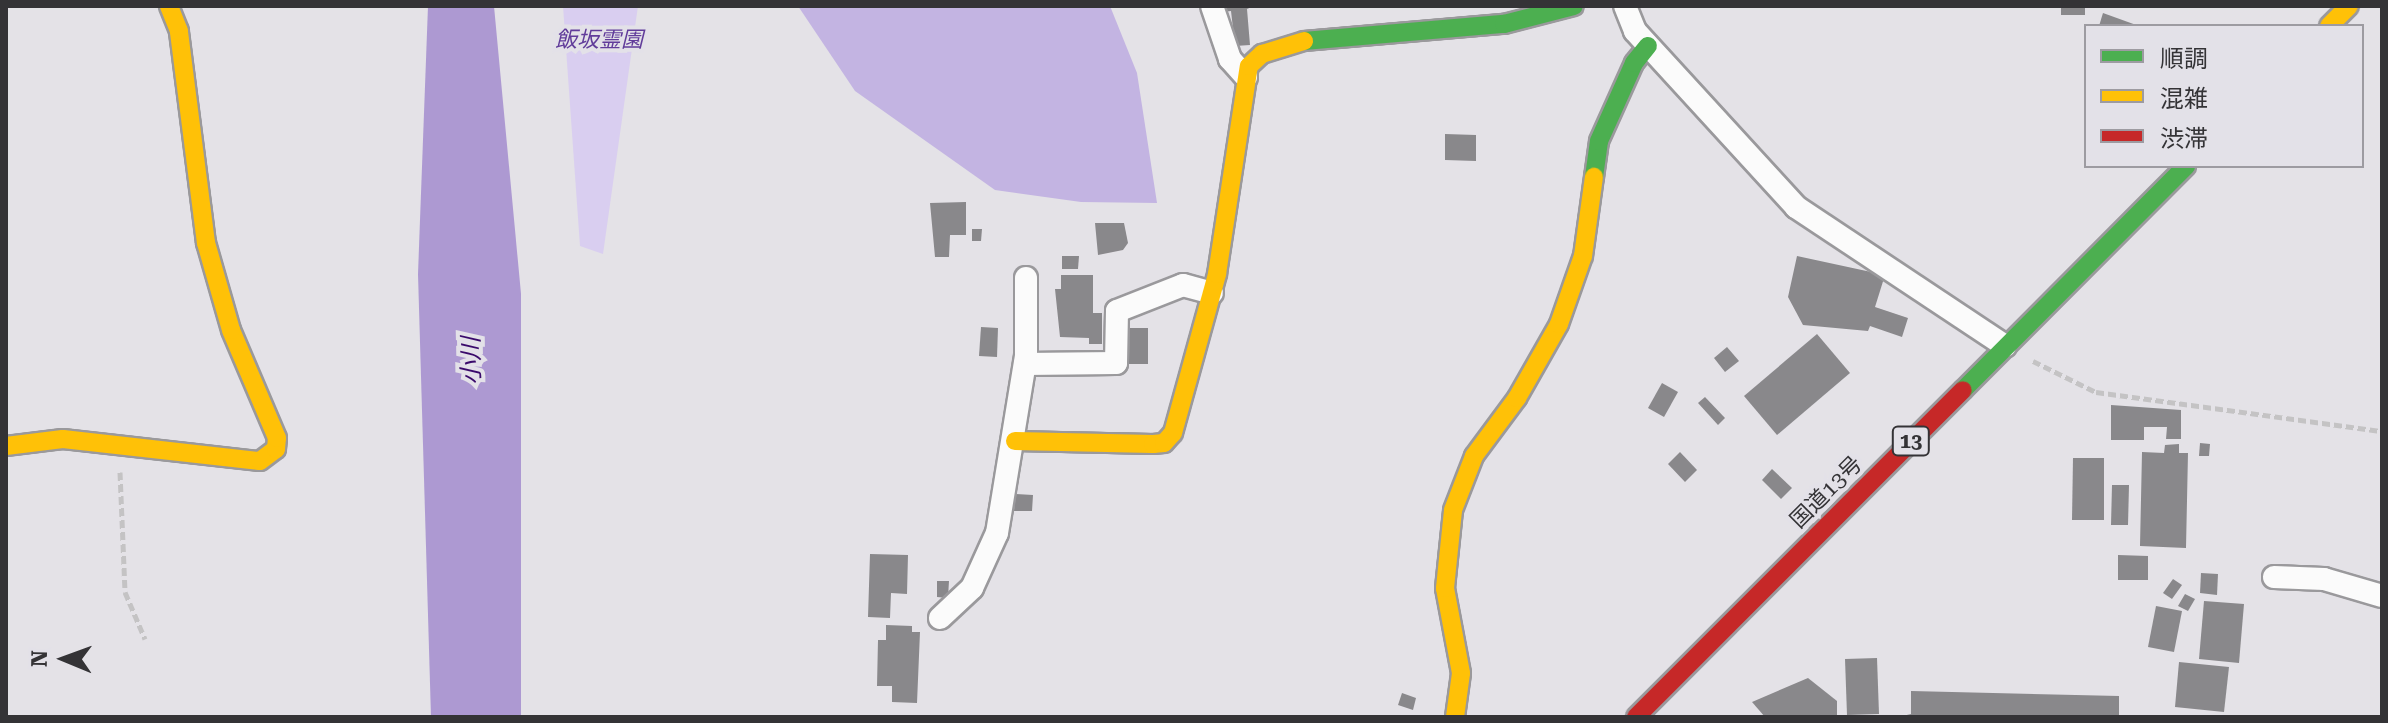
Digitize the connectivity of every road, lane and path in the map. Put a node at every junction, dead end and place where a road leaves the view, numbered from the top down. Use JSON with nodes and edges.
{"nodes":[{"id":1,"x":169,"y":6,"type":"edge"},
{"id":2,"x":1212,"y":6,"type":"edge"},
{"id":3,"x":1574,"y":6,"type":"edge"},
{"id":4,"x":1625,"y":6,"type":"edge"},
{"id":5,"x":2349,"y":6,"type":"edge"},
{"id":6,"x":2331,"y":24,"type":"edge"},
{"id":7,"x":1648,"y":46,"type":"junction"},
{"id":8,"x":1246,"y":77,"type":"junction"},
{"id":9,"x":2184,"y":168,"type":"edge"},
{"id":10,"x":1026,"y":278,"type":"dead end"},
{"id":11,"x":1212,"y":293,"type":"junction"},
{"id":12,"x":2005,"y":346,"type":"junction"},
{"id":13,"x":1025,"y":364,"type":"junction"},
{"id":14,"x":2382,"y":431,"type":"edge"},
{"id":15,"x":1015,"y":441,"type":"junction"},
{"id":16,"x":120,"y":445,"type":"junction"},
{"id":17,"x":6,"y":446,"type":"edge"},
{"id":18,"x":2274,"y":577,"type":"dead end"},
{"id":19,"x":2382,"y":596,"type":"edge"},
{"id":20,"x":940,"y":618,"type":"dead end"},
{"id":21,"x":145,"y":639,"type":"dead end"},
{"id":22,"x":1455,"y":717,"type":"edge"},
{"id":23,"x":1636,"y":717,"type":"edge"}],
"edges":[{"from":1,"to":16,"type":"main road"},
{"from":2,"to":8,"type":"street"},
{"from":3,"to":8,"type":"main road"},
{"from":4,"to":7,"type":"street"},
{"from":5,"to":6,"type":"main road"},
{"from":7,"to":12,"type":"street"},
{"from":7,"to":22,"type":"main road"},
{"from":8,"to":11,"type":"main road"},
{"from":9,"to":12,"type":"main road","name":"国道13号","number":"13"},
{"from":10,"to":13,"type":"street"},
{"from":11,"to":13,"type":"street"},
{"from":11,"to":15,"type":"main road"},
{"from":12,"to":14,"type":"path"},
{"from":12,"to":23,"type":"main road","name":"国道13号","number":"13"},
{"from":13,"to":15,"type":"street"},
{"from":15,"to":20,"type":"street"},
{"from":16,"to":17,"type":"main road"},
{"from":16,"to":21,"type":"path"},
{"from":18,"to":19,"type":"street"}]}
